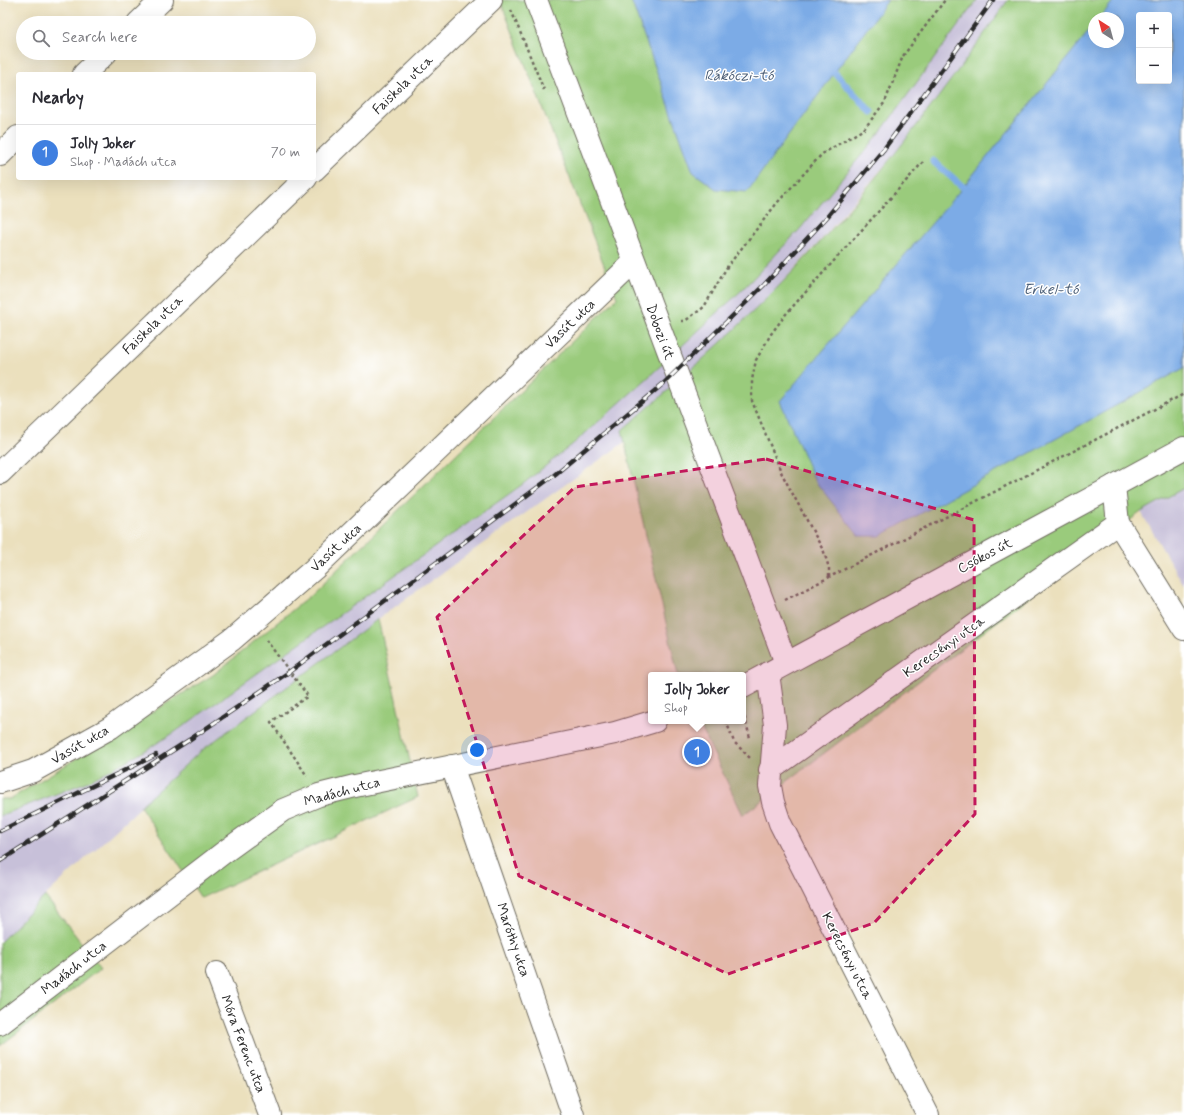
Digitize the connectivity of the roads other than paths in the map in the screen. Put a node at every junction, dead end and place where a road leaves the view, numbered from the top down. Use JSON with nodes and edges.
{"nodes":[{"id":1,"x":162,"y":0,"type":"edge"},
{"id":2,"x":491,"y":0,"type":"edge"},
{"id":3,"x":536,"y":0,"type":"edge"},
{"id":4,"x":145,"y":16,"type":"edge"},
{"id":5,"x":99,"y":60,"type":"edge"},
{"id":6,"x":86,"y":72,"type":"edge"},
{"id":7,"x":16,"y":139,"type":"edge"},
{"id":8,"x":0,"y":154,"type":"edge"},
{"id":9,"x":316,"y":168,"type":"edge"},
{"id":10,"x":304,"y":180,"type":"edge"},
{"id":11,"x":634,"y":262,"type":"junction"},
{"id":12,"x":1184,"y":448,"type":"edge"},
{"id":13,"x":0,"y":473,"type":"edge"},
{"id":14,"x":1114,"y":486,"type":"junction"},
{"id":15,"x":1118,"y":523,"type":"junction"},
{"id":16,"x":1184,"y":629,"type":"edge"},
{"id":17,"x":777,"y":668,"type":"junction"},
{"id":18,"x":746,"y":685,"type":"edge"},
{"id":19,"x":648,"y":723,"type":"edge"},
{"id":20,"x":452,"y":766,"type":"junction"},
{"id":21,"x":770,"y":770,"type":"junction"},
{"id":22,"x":0,"y":782,"type":"edge"},
{"id":23,"x":217,"y":973,"type":"dead end"},
{"id":24,"x":0,"y":1024,"type":"edge"},
{"id":25,"x":270,"y":1115,"type":"edge"},
{"id":26,"x":573,"y":1115,"type":"edge"},
{"id":27,"x":928,"y":1115,"type":"edge"}],
"edges":[{"from":1,"to":4,"type":"street"},
{"from":2,"to":9,"type":"street","name":"Faiskola utca"},
{"from":3,"to":11,"type":"street","name":"Dobozi út"},
{"from":5,"to":6,"type":"street"},
{"from":7,"to":8,"type":"street"},
{"from":10,"to":13,"type":"street","name":"Faiskola utca"},
{"from":11,"to":17,"type":"street","name":"Dobozi út"},
{"from":11,"to":22,"type":"street","name":"Vasút utca"},
{"from":12,"to":14,"type":"street","name":"Csókos út"},
{"from":14,"to":15,"type":"street"},
{"from":14,"to":17,"type":"street","name":"Csókos út"},
{"from":15,"to":16,"type":"street"},
{"from":15,"to":21,"type":"street","name":"Kerecsényi utca"},
{"from":17,"to":18,"type":"street"},
{"from":17,"to":21,"type":"street","name":"Kerecsényi utca"},
{"from":19,"to":20,"type":"street","name":"Madách utca"},
{"from":20,"to":24,"type":"street","name":"Madách utca"},
{"from":20,"to":26,"type":"street","name":"Maróthy utca"},
{"from":21,"to":27,"type":"street","name":"Kerecsényi utca"},
{"from":23,"to":25,"type":"street","name":"Móra Ferenc utca"}]}
